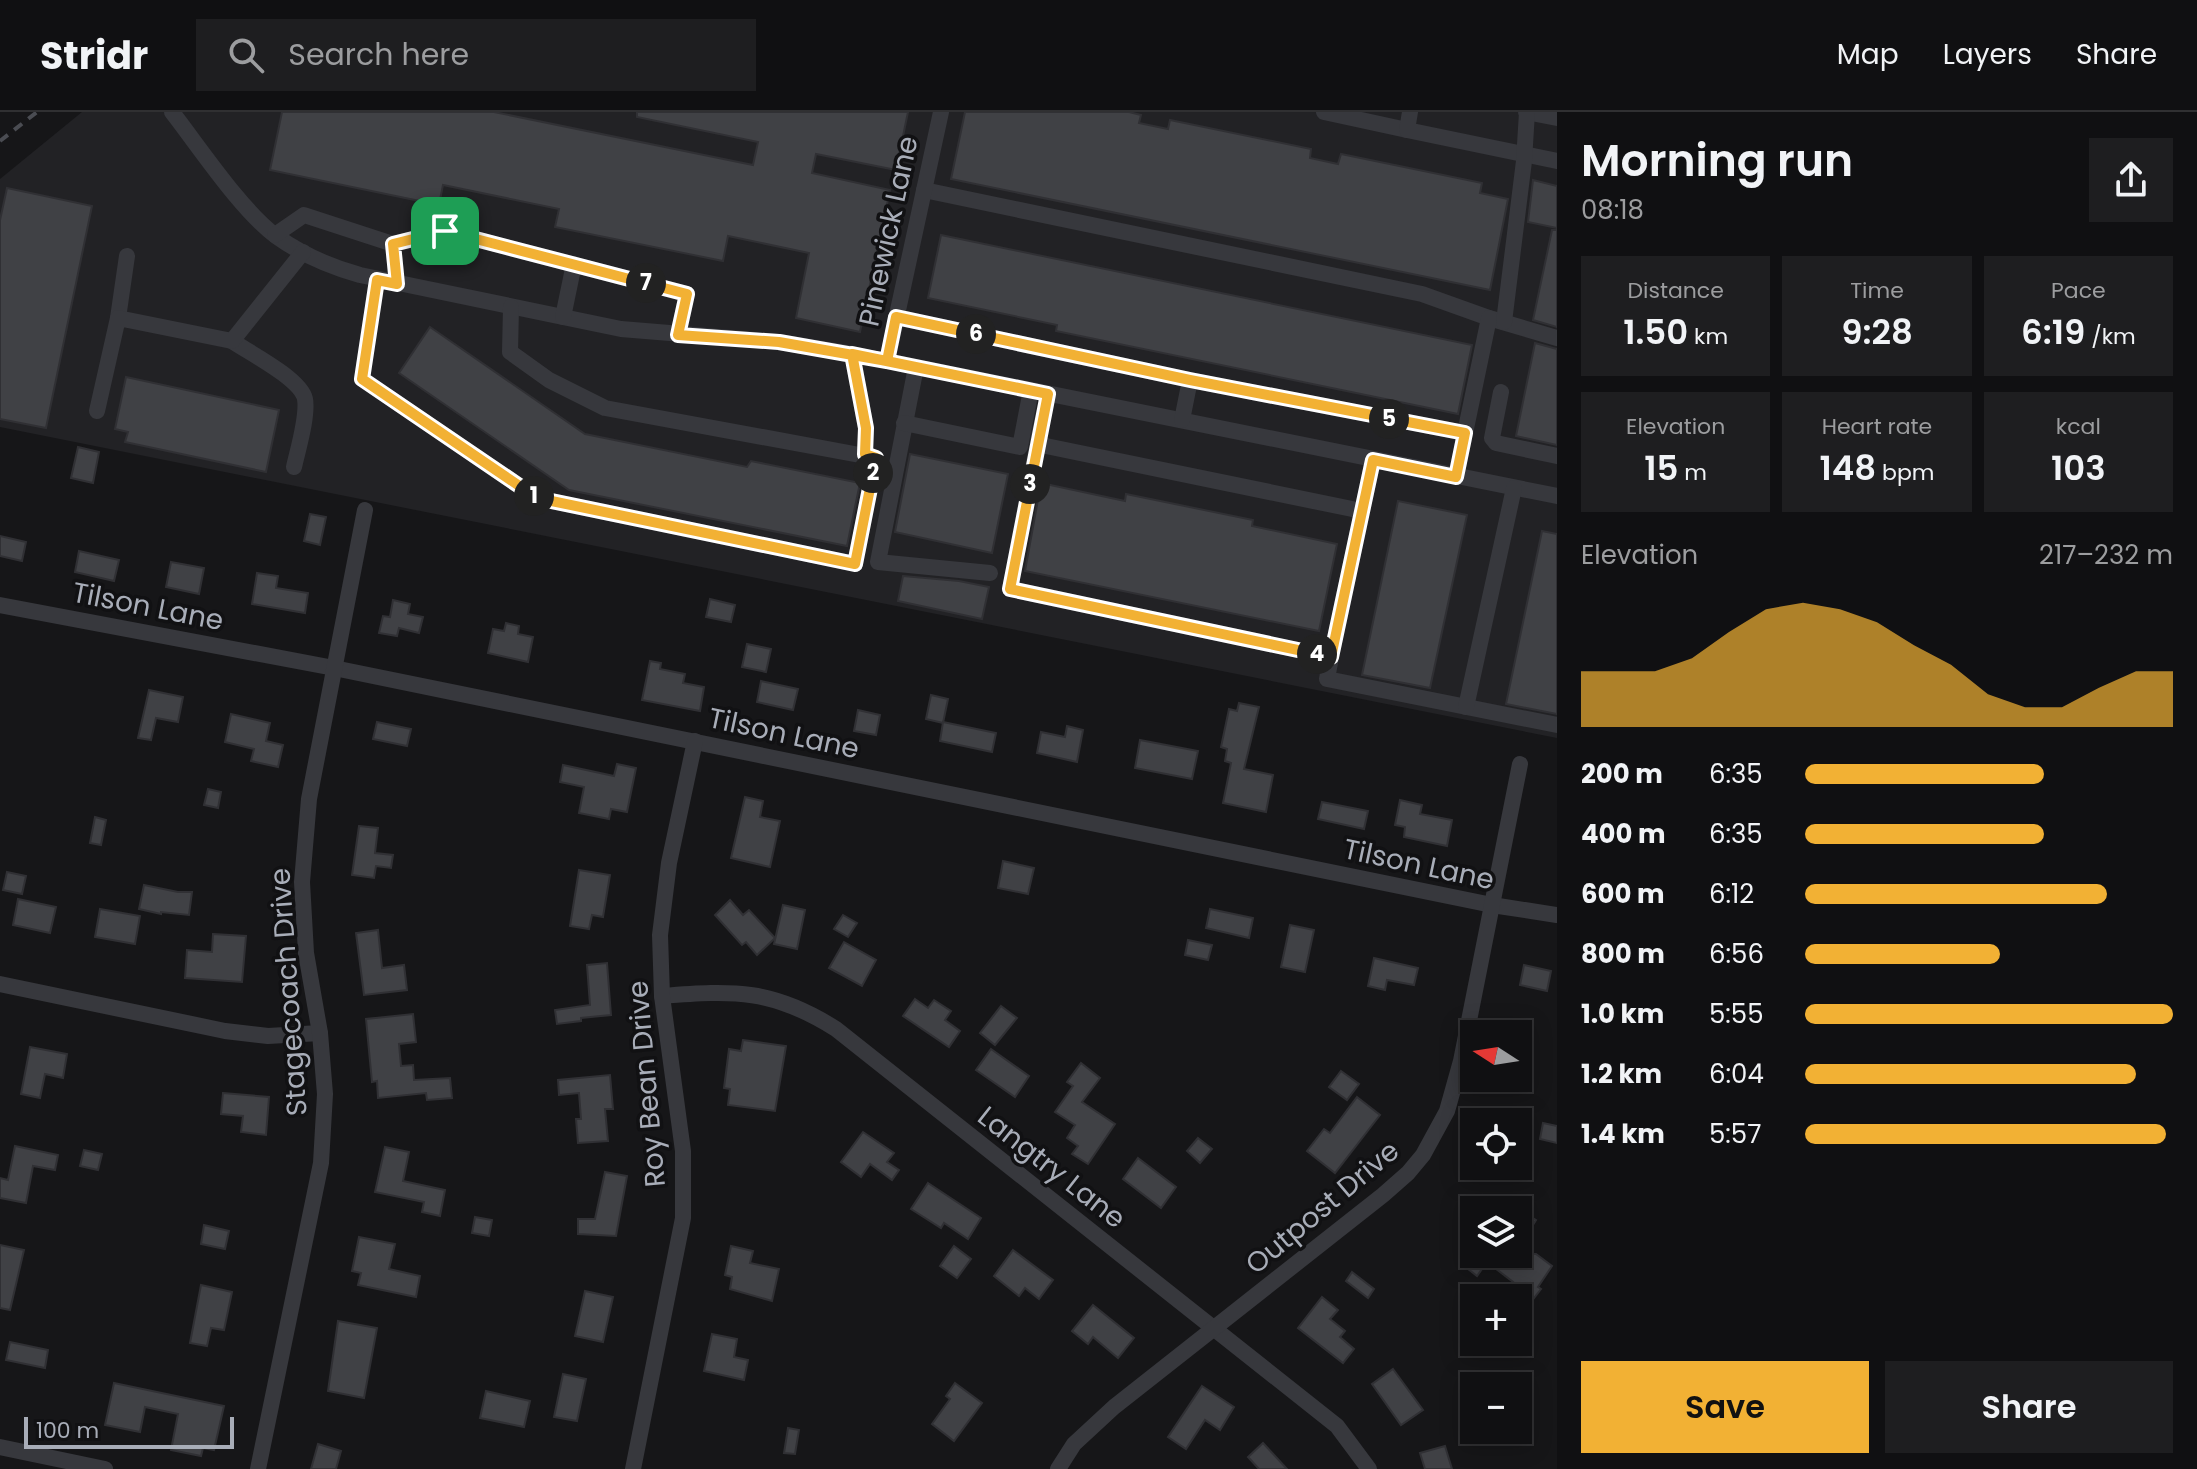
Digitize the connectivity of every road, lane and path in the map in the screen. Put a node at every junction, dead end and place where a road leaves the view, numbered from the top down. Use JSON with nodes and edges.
{"nodes":[{"id":1,"x":172,"y":112,"type":"edge"},
{"id":2,"x":941,"y":112,"type":"edge"},
{"id":3,"x":1324,"y":112,"type":"edge"},
{"id":4,"x":1410,"y":112,"type":"edge"},
{"id":5,"x":1526,"y":112,"type":"edge"},
{"id":6,"x":1557,"y":118,"type":"edge"},
{"id":7,"x":1407,"y":130,"type":"junction"},
{"id":8,"x":1524,"y":156,"type":"junction"},
{"id":9,"x":1557,"y":161,"type":"edge"},
{"id":10,"x":924,"y":190,"type":"junction"},
{"id":11,"x":275,"y":235,"type":"junction"},
{"id":12,"x":393,"y":244,"type":"junction"},
{"id":13,"x":303,"y":252,"type":"junction"},
{"id":14,"x":127,"y":256,"type":"dead end"},
{"id":15,"x":574,"y":264,"type":"junction"},
{"id":16,"x":377,"y":280,"type":"junction"},
{"id":17,"x":397,"y":284,"type":"junction"},
{"id":18,"x":511,"y":307,"type":"junction"},
{"id":19,"x":563,"y":317,"type":"junction"},
{"id":20,"x":896,"y":317,"type":"junction"},
{"id":21,"x":118,"y":318,"type":"junction"},
{"id":22,"x":1497,"y":320,"type":"junction"},
{"id":23,"x":678,"y":335,"type":"junction"},
{"id":24,"x":1557,"y":338,"type":"edge"},
{"id":25,"x":232,"y":341,"type":"junction"},
{"id":26,"x":852,"y":354,"type":"junction"},
{"id":27,"x":887,"y":361,"type":"junction"},
{"id":28,"x":916,"y":367,"type":"junction"},
{"id":29,"x":1190,"y":380,"type":"junction"},
{"id":30,"x":1040,"y":392,"type":"junction"},
{"id":31,"x":1501,"y":392,"type":"dead end"},
{"id":32,"x":97,"y":411,"type":"dead end"},
{"id":33,"x":1182,"y":420,"type":"junction"},
{"id":34,"x":904,"y":423,"type":"junction"},
{"id":35,"x":1465,"y":433,"type":"junction"},
{"id":36,"x":1038,"y":442,"type":"junction"},
{"id":37,"x":865,"y":454,"type":"junction"},
{"id":38,"x":1557,"y":456,"type":"edge"},
{"id":39,"x":1373,"y":460,"type":"junction"},
{"id":40,"x":294,"y":467,"type":"dead end"},
{"id":41,"x":1456,"y":477,"type":"junction"},
{"id":42,"x":1514,"y":488,"type":"junction"},
{"id":43,"x":1557,"y":496,"type":"edge"},
{"id":44,"x":365,"y":510,"type":"dead end"},
{"id":45,"x":1362,"y":511,"type":"junction"},
{"id":46,"x":990,"y":573,"type":"dead end"},
{"id":47,"x":0,"y":605,"type":"edge"},
{"id":48,"x":1331,"y":657,"type":"junction"},
{"id":49,"x":334,"y":668,"type":"junction"},
{"id":50,"x":1466,"y":707,"type":"junction"},
{"id":51,"x":1557,"y":725,"type":"edge"},
{"id":52,"x":695,"y":741,"type":"junction"},
{"id":53,"x":1520,"y":764,"type":"dead end"},
{"id":54,"x":1492,"y":905,"type":"junction"},
{"id":55,"x":1557,"y":915,"type":"edge"},
{"id":56,"x":0,"y":984,"type":"edge"},
{"id":57,"x":662,"y":996,"type":"junction"},
{"id":58,"x":320,"y":1033,"type":"junction"},
{"id":59,"x":1216,"y":1328,"type":"junction"},
{"id":60,"x":0,"y":1447,"type":"edge"},
{"id":61,"x":105,"y":1469,"type":"edge"},
{"id":62,"x":258,"y":1469,"type":"edge"},
{"id":63,"x":633,"y":1469,"type":"edge"},
{"id":64,"x":1058,"y":1469,"type":"edge"},
{"id":65,"x":1369,"y":1469,"type":"edge"}],
"edges":[{"from":1,"to":11,"type":"street"},
{"from":2,"to":10,"type":"street","name":"Pinewick Lane"},
{"from":3,"to":7,"type":"street"},
{"from":4,"to":7,"type":"street"},
{"from":5,"to":6,"type":"street"},
{"from":5,"to":8,"type":"street"},
{"from":7,"to":8,"type":"street"},
{"from":8,"to":9,"type":"street"},
{"from":8,"to":22,"type":"street"},
{"from":10,"to":20,"type":"street","name":"Pinewick Lane"},
{"from":10,"to":22,"type":"street"},
{"from":11,"to":12,"type":"street"},
{"from":11,"to":13,"type":"street"},
{"from":12,"to":15,"type":"street"},
{"from":12,"to":17,"type":"street"},
{"from":13,"to":16,"type":"street"},
{"from":13,"to":25,"type":"street"},
{"from":14,"to":21,"type":"street"},
{"from":15,"to":19,"type":"street"},
{"from":15,"to":23,"type":"street"},
{"from":16,"to":17,"type":"street"},
{"from":16,"to":37,"type":"street"},
{"from":17,"to":18,"type":"street"},
{"from":18,"to":19,"type":"street"},
{"from":18,"to":37,"type":"street"},
{"from":19,"to":23,"type":"street"},
{"from":20,"to":27,"type":"street","name":"Pinewick Lane"},
{"from":20,"to":29,"type":"street"},
{"from":21,"to":25,"type":"street"},
{"from":21,"to":32,"type":"street"},
{"from":22,"to":24,"type":"street"},
{"from":22,"to":35,"type":"street"},
{"from":23,"to":26,"type":"street"},
{"from":25,"to":40,"type":"street"},
{"from":26,"to":27,"type":"street"},
{"from":26,"to":37,"type":"street"},
{"from":27,"to":28,"type":"street"},
{"from":28,"to":30,"type":"street"},
{"from":28,"to":34,"type":"street"},
{"from":29,"to":33,"type":"street"},
{"from":29,"to":35,"type":"street"},
{"from":30,"to":33,"type":"street"},
{"from":30,"to":34,"type":"street"},
{"from":30,"to":36,"type":"street"},
{"from":31,"to":38,"type":"street"},
{"from":33,"to":39,"type":"street"},
{"from":34,"to":46,"type":"street"},
{"from":35,"to":41,"type":"street"},
{"from":36,"to":45,"type":"street"},
{"from":36,"to":48,"type":"street"},
{"from":39,"to":41,"type":"street"},
{"from":39,"to":45,"type":"street"},
{"from":41,"to":42,"type":"street"},
{"from":42,"to":43,"type":"street"},
{"from":42,"to":50,"type":"street"},
{"from":44,"to":49,"type":"street","name":"Stagecoach Drive"},
{"from":45,"to":48,"type":"street"},
{"from":47,"to":49,"type":"street","name":"Tilson Lane"},
{"from":48,"to":50,"type":"street"},
{"from":49,"to":52,"type":"street","name":"Tilson Lane"},
{"from":49,"to":58,"type":"street","name":"Stagecoach Drive"},
{"from":50,"to":51,"type":"street"},
{"from":52,"to":54,"type":"street","name":"Tilson Lane"},
{"from":52,"to":57,"type":"street","name":"Roy Bean Drive"},
{"from":53,"to":54,"type":"street","name":"Outpost Drive"},
{"from":54,"to":55,"type":"street","name":"Tilson Lane"},
{"from":54,"to":59,"type":"street","name":"Outpost Drive"},
{"from":56,"to":58,"type":"street"},
{"from":57,"to":59,"type":"street","name":"Langtry Lane"},
{"from":57,"to":63,"type":"street","name":"Roy Bean Drive"},
{"from":58,"to":62,"type":"street","name":"Stagecoach Drive"},
{"from":59,"to":64,"type":"street","name":"Outpost Drive"},
{"from":59,"to":65,"type":"street","name":"Langtry Lane"},
{"from":60,"to":61,"type":"street"}]}
